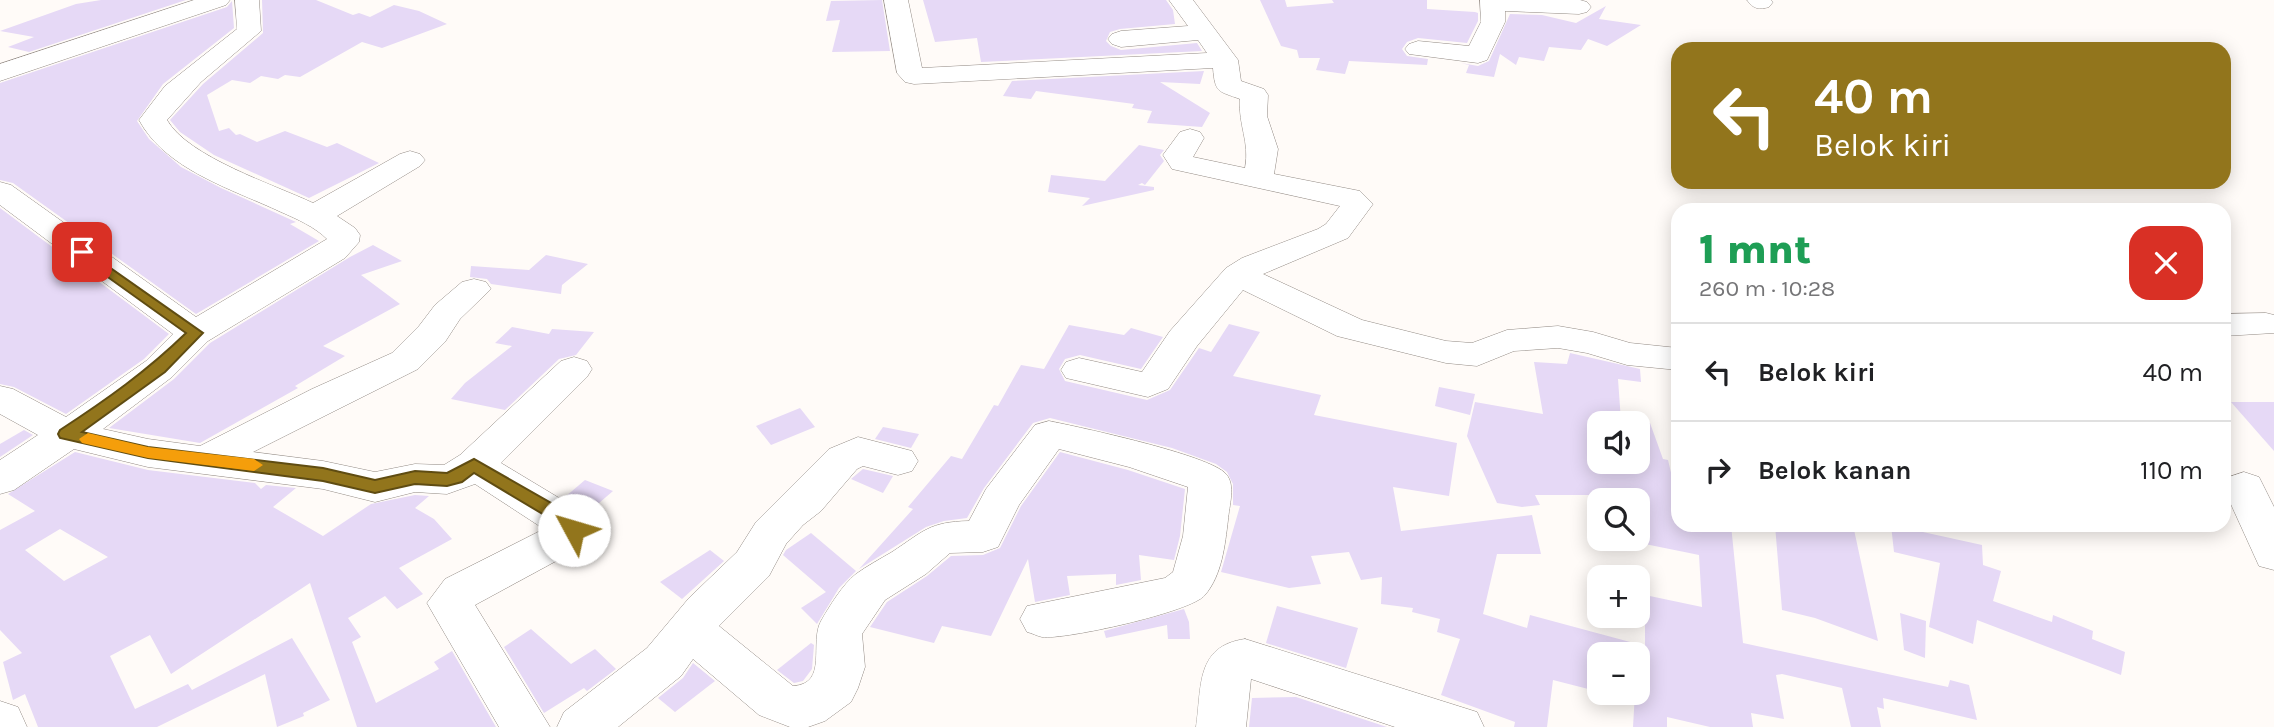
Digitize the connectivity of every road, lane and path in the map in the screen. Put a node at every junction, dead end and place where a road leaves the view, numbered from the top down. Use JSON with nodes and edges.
{"nodes":[{"id":1,"x":218,"y":0,"type":"edge"},
{"id":2,"x":247,"y":0,"type":"edge"},
{"id":3,"x":896,"y":0,"type":"edge"},
{"id":4,"x":1181,"y":0,"type":"edge"},
{"id":5,"x":1493,"y":1,"type":"edge"},
{"id":6,"x":1579,"y":7,"type":"dead end"},
{"id":7,"x":1204,"y":32,"type":"junction"},
{"id":8,"x":1121,"y":39,"type":"dead end"},
{"id":9,"x":1418,"y":49,"type":"dead end"},
{"id":10,"x":1225,"y":60,"type":"junction"},
{"id":11,"x":0,"y":73,"type":"edge"},
{"id":12,"x":1191,"y":138,"type":"dead end"},
{"id":13,"x":411,"y":160,"type":"dead end"},
{"id":14,"x":1258,"y":180,"type":"junction"},
{"id":15,"x":0,"y":191,"type":"edge"},
{"id":16,"x":316,"y":215,"type":"junction"},
{"id":17,"x":1238,"y":275,"type":"junction"},
{"id":18,"x":474,"y":289,"type":"dead end"},
{"id":19,"x":2266,"y":324,"type":"dead end"},
{"id":20,"x":2231,"y":325,"type":"edge"},
{"id":21,"x":195,"y":333,"type":"junction"},
{"id":22,"x":1671,"y":358,"type":"edge"},
{"id":23,"x":574,"y":369,"type":"dead end"},
{"id":24,"x":1079,"y":370,"type":"dead end"},
{"id":25,"x":0,"y":398,"type":"edge"},
{"id":26,"x":66,"y":434,"type":"junction"},
{"id":27,"x":204,"y":461,"type":"junction"},
{"id":28,"x":898,"y":461,"type":"dead end"},
{"id":29,"x":474,"y":465,"type":"junction"},
{"id":30,"x":0,"y":480,"type":"edge"},
{"id":31,"x":2248,"y":487,"type":"edge"},
{"id":32,"x":2274,"y":554,"type":"edge"},
{"id":33,"x":1043,"y":619,"type":"dead end"},
{"id":34,"x":691,"y":630,"type":"junction"},
{"id":35,"x":525,"y":727,"type":"edge"},
{"id":36,"x":582,"y":727,"type":"edge"},
{"id":37,"x":1221,"y":727,"type":"edge"},
{"id":38,"x":1459,"y":727,"type":"edge"}],
"edges":[{"from":1,"to":11,"type":"street"},
{"from":2,"to":16,"type":"street"},
{"from":3,"to":10,"type":"street"},
{"from":4,"to":7,"type":"street"},
{"from":5,"to":6,"type":"street"},
{"from":5,"to":9,"type":"street"},
{"from":7,"to":8,"type":"street"},
{"from":7,"to":10,"type":"street"},
{"from":10,"to":14,"type":"street"},
{"from":12,"to":14,"type":"street"},
{"from":13,"to":16,"type":"street"},
{"from":14,"to":17,"type":"street"},
{"from":15,"to":21,"type":"street"},
{"from":16,"to":21,"type":"street"},
{"from":17,"to":22,"type":"street"},
{"from":17,"to":24,"type":"street"},
{"from":18,"to":27,"type":"street"},
{"from":19,"to":20,"type":"street"},
{"from":21,"to":26,"type":"street"},
{"from":23,"to":29,"type":"street"},
{"from":25,"to":26,"type":"street"},
{"from":26,"to":27,"type":"street"},
{"from":26,"to":30,"type":"street"},
{"from":27,"to":29,"type":"street"},
{"from":28,"to":34,"type":"street"},
{"from":29,"to":35,"type":"street"},
{"from":31,"to":32,"type":"street"},
{"from":33,"to":34,"type":"street"},
{"from":34,"to":36,"type":"street"},
{"from":37,"to":38,"type":"street"}]}
